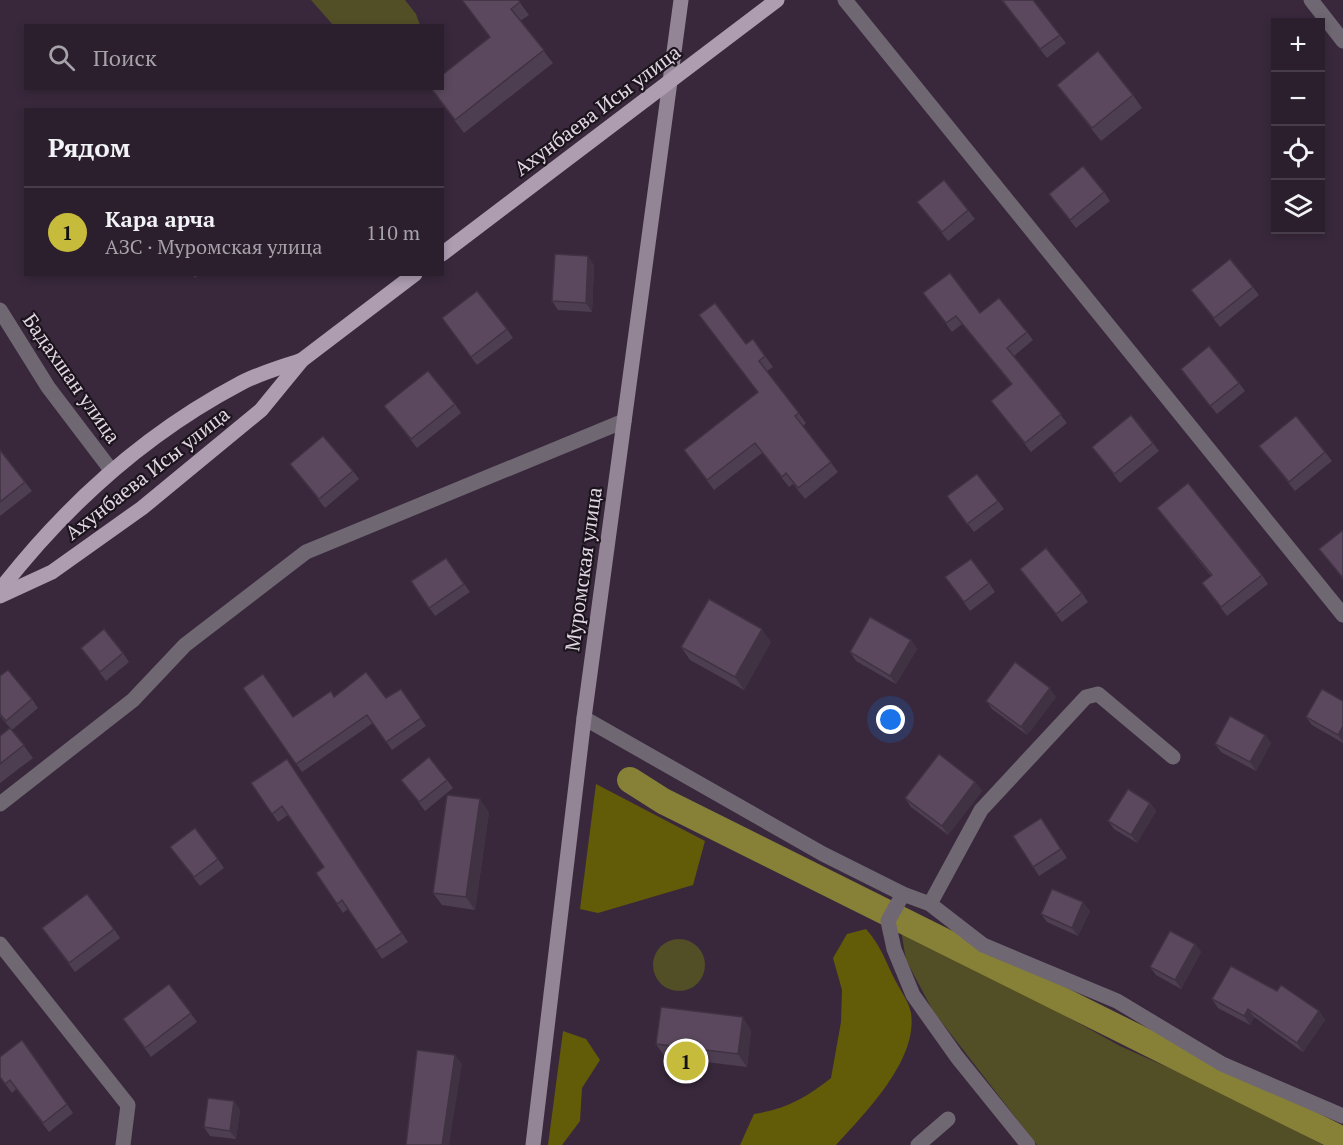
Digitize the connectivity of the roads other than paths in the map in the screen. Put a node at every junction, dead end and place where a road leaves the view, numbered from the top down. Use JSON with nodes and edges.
{"nodes":[{"id":1,"x":681,"y":0,"type":"edge"},
{"id":2,"x":777,"y":0,"type":"edge"},
{"id":3,"x":845,"y":0,"type":"edge"},
{"id":4,"x":1311,"y":0,"type":"edge"},
{"id":5,"x":1343,"y":41,"type":"edge"},
{"id":6,"x":670,"y":81,"type":"junction"},
{"id":7,"x":444,"y":252,"type":"edge"},
{"id":8,"x":412,"y":276,"type":"edge"},
{"id":9,"x":0,"y":310,"type":"edge"},
{"id":10,"x":302,"y":360,"type":"junction"},
{"id":11,"x":624,"y":421,"type":"junction"},
{"id":12,"x":111,"y":470,"type":"junction"},
{"id":13,"x":0,"y":590,"type":"edge"},
{"id":14,"x":0,"y":596,"type":"edge"},
{"id":15,"x":1343,"y":615,"type":"edge"},
{"id":16,"x":584,"y":718,"type":"junction"},
{"id":17,"x":1173,"y":757,"type":"dead end"},
{"id":18,"x":0,"y":804,"type":"edge"},
{"id":19,"x":903,"y":894,"type":"junction"},
{"id":20,"x":930,"y":904,"type":"junction"},
{"id":21,"x":0,"y":944,"type":"edge"},
{"id":22,"x":1343,"y":1116,"type":"edge"},
{"id":23,"x":948,"y":1119,"type":"dead end"},
{"id":24,"x":123,"y":1145,"type":"edge"},
{"id":25,"x":533,"y":1145,"type":"edge"},
{"id":26,"x":918,"y":1145,"type":"edge"},
{"id":27,"x":1028,"y":1145,"type":"edge"}],
"edges":[{"from":1,"to":6,"type":"main road","name":"Муромская улица"},
{"from":2,"to":6,"type":"main road","name":"Ахунбаева Исы улица"},
{"from":3,"to":15,"type":"street"},
{"from":4,"to":5,"type":"street"},
{"from":6,"to":7,"type":"main road","name":"Ахунбаева Исы улица"},
{"from":6,"to":11,"type":"main road","name":"Муромская улица"},
{"from":8,"to":10,"type":"main road","name":"Ахунбаева Исы улица"},
{"from":9,"to":12,"type":"street","name":"Бадахшан улица"},
{"from":10,"to":12,"type":"main road","name":"Ахунбаева Исы улица"},
{"from":10,"to":14,"type":"main road","name":"Ахунбаева Исы улица"},
{"from":11,"to":16,"type":"main road","name":"Муромская улица"},
{"from":11,"to":18,"type":"street"},
{"from":12,"to":13,"type":"main road","name":"Ахунбаева Исы улица"},
{"from":16,"to":19,"type":"street"},
{"from":16,"to":25,"type":"main road","name":"Муромская улица"},
{"from":17,"to":20,"type":"street"},
{"from":19,"to":20,"type":"street"},
{"from":19,"to":27,"type":"street"},
{"from":20,"to":22,"type":"street"},
{"from":21,"to":24,"type":"street"},
{"from":23,"to":26,"type":"street"}]}
